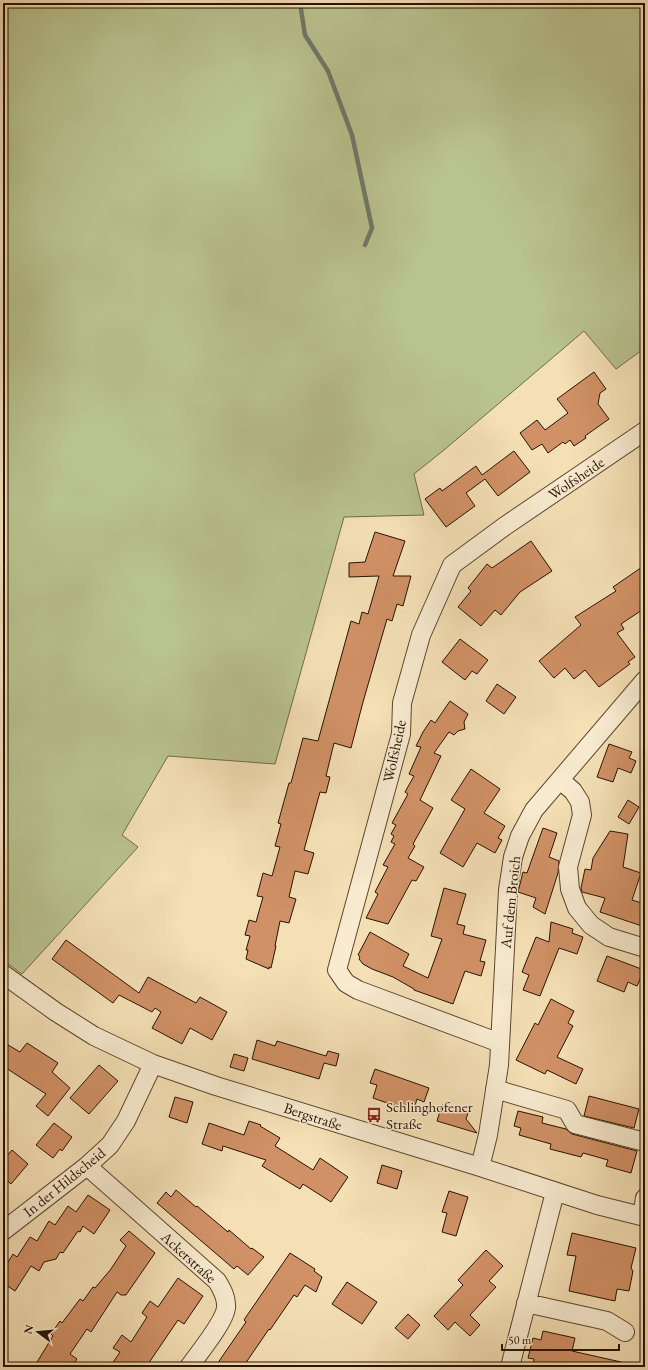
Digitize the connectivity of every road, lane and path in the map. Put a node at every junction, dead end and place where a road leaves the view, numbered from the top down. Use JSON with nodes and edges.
{"nodes":[{"id":1,"x":645,"y":431,"type":"edge"},
{"id":2,"x":645,"y":680,"type":"edge"},
{"id":3,"x":560,"y":780,"type":"junction"},
{"id":4,"x":645,"y":948,"type":"edge"},
{"id":5,"x":3,"y":974,"type":"edge"},
{"id":6,"x":500,"y":1043,"type":"junction"},
{"id":7,"x":153,"y":1064,"type":"junction"},
{"id":8,"x":495,"y":1089,"type":"junction"},
{"id":9,"x":645,"y":1142,"type":"edge"},
{"id":10,"x":87,"y":1166,"type":"junction"},
{"id":11,"x":480,"y":1167,"type":"junction"},
{"id":12,"x":555,"y":1192,"type":"junction"},
{"id":13,"x":645,"y":1198,"type":"edge"},
{"id":14,"x":643,"y":1216,"type":"edge"},
{"id":15,"x":7,"y":1221,"type":"edge"},
{"id":16,"x":526,"y":1303,"type":"junction"},
{"id":17,"x":625,"y":1332,"type":"dead end"},
{"id":18,"x":188,"y":1367,"type":"edge"},
{"id":19,"x":510,"y":1367,"type":"edge"}],
"edges":[{"from":1,"to":6,"type":"street","name":"Wolfsheide"},
{"from":2,"to":3,"type":"street","name":"Auf dem Broich"},
{"from":3,"to":4,"type":"street"},
{"from":3,"to":6,"type":"street","name":"Auf dem Broich"},
{"from":5,"to":7,"type":"street","name":"Bergstraße"},
{"from":6,"to":8,"type":"street","name":"Auf dem Broich"},
{"from":7,"to":10,"type":"street","name":"In der Hildscheid"},
{"from":7,"to":11,"type":"street","name":"Bergstraße"},
{"from":8,"to":9,"type":"street"},
{"from":8,"to":11,"type":"street","name":"Auf dem Broich"},
{"from":10,"to":15,"type":"street","name":"In der Hildscheid"},
{"from":10,"to":18,"type":"street","name":"Ackerstraße"},
{"from":11,"to":12,"type":"street","name":"Bergstraße"},
{"from":12,"to":14,"type":"street","name":"Bergstraße"},
{"from":12,"to":16,"type":"street"},
{"from":13,"to":14,"type":"street","name":"Bergstraße"},
{"from":16,"to":17,"type":"street"},
{"from":16,"to":19,"type":"street"}]}
